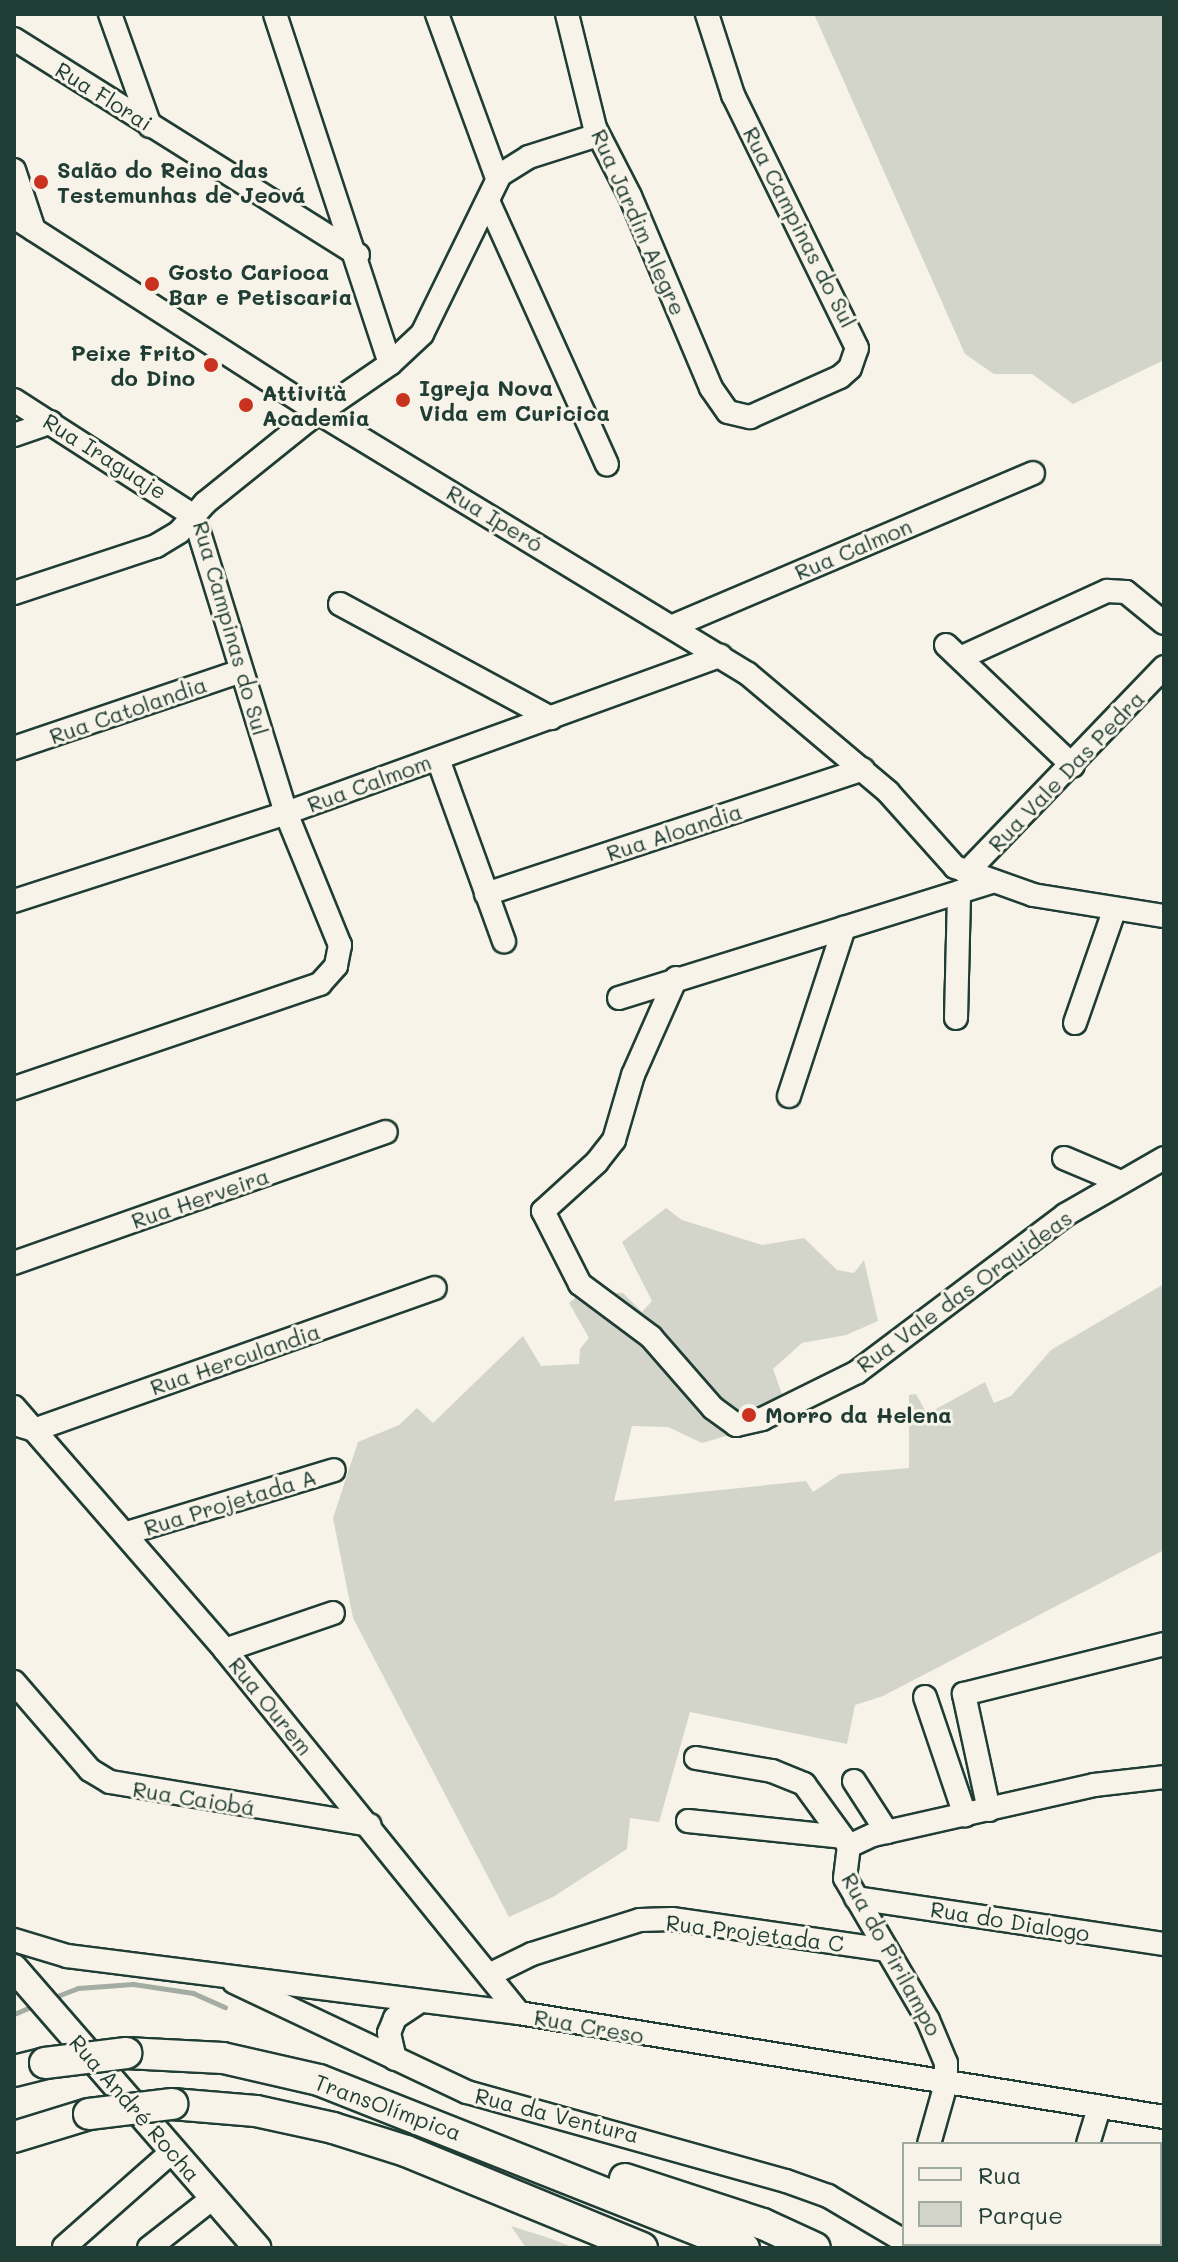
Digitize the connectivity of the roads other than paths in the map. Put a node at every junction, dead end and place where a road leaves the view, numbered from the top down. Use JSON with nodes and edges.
{"nodes":[{"id":1,"x":110,"y":14,"type":"edge"},
{"id":2,"x":275,"y":14,"type":"edge"},
{"id":3,"x":437,"y":14,"type":"edge"},
{"id":4,"x":567,"y":14,"type":"edge"},
{"id":5,"x":707,"y":14,"type":"edge"},
{"id":6,"x":14,"y":39,"type":"edge"},
{"id":7,"x":150,"y":126,"type":"junction"},
{"id":8,"x":598,"y":135,"type":"junction"},
{"id":9,"x":14,"y":170,"type":"edge"},
{"id":10,"x":497,"y":178,"type":"junction"},
{"id":11,"x":488,"y":201,"type":"junction"},
{"id":12,"x":14,"y":217,"type":"edge"},
{"id":13,"x":34,"y":230,"type":"junction"},
{"id":14,"x":358,"y":255,"type":"junction"},
{"id":15,"x":390,"y":364,"type":"junction"},
{"id":16,"x":14,"y":400,"type":"edge"},
{"id":17,"x":319,"y":413,"type":"junction"},
{"id":18,"x":736,"y":416,"type":"joint"},
{"id":19,"x":51,"y":422,"type":"junction"},
{"id":20,"x":14,"y":435,"type":"edge"},
{"id":21,"x":607,"y":464,"type":"dead end"},
{"id":22,"x":1033,"y":473,"type":"dead end"},
{"id":23,"x":194,"y":516,"type":"junction"},
{"id":24,"x":14,"y":593,"type":"edge"},
{"id":25,"x":340,"y":604,"type":"dead end"},
{"id":26,"x":1164,"y":623,"type":"edge"},
{"id":27,"x":673,"y":626,"type":"junction"},
{"id":28,"x":720,"y":656,"type":"junction"},
{"id":29,"x":1164,"y":667,"type":"edge"},
{"id":30,"x":241,"y":671,"type":"junction"},
{"id":31,"x":551,"y":718,"type":"junction"},
{"id":32,"x":14,"y":748,"type":"edge"},
{"id":33,"x":438,"y":759,"type":"junction"},
{"id":34,"x":1073,"y":766,"type":"junction"},
{"id":35,"x":863,"y":769,"type":"junction"},
{"id":36,"x":286,"y":813,"type":"junction"},
{"id":37,"x":963,"y":883,"type":"junction"},
{"id":38,"x":486,"y":894,"type":"junction"},
{"id":39,"x":14,"y":901,"type":"edge"},
{"id":40,"x":1114,"y":911,"type":"junction"},
{"id":41,"x":1164,"y":916,"type":"edge"},
{"id":42,"x":844,"y":928,"type":"junction"},
{"id":43,"x":504,"y":941,"type":"dead end"},
{"id":44,"x":676,"y":978,"type":"junction"},
{"id":45,"x":619,"y":998,"type":"dead end"},
{"id":46,"x":956,"y":1018,"type":"dead end"},
{"id":47,"x":1075,"y":1023,"type":"dead end"},
{"id":48,"x":14,"y":1088,"type":"edge"},
{"id":49,"x":789,"y":1096,"type":"dead end"},
{"id":50,"x":386,"y":1132,"type":"dead end"},
{"id":51,"x":1064,"y":1158,"type":"dead end"},
{"id":52,"x":1164,"y":1158,"type":"edge"},
{"id":53,"x":1121,"y":1182,"type":"junction"},
{"id":54,"x":14,"y":1263,"type":"edge"},
{"id":55,"x":435,"y":1288,"type":"dead end"},
{"id":56,"x":14,"y":1407,"type":"edge"},
{"id":57,"x":24,"y":1427,"type":"edge"},
{"id":58,"x":334,"y":1470,"type":"dead end"},
{"id":59,"x":127,"y":1533,"type":"junction"},
{"id":60,"x":333,"y":1613,"type":"dead end"},
{"id":61,"x":1164,"y":1644,"type":"edge"},
{"id":62,"x":225,"y":1650,"type":"junction"},
{"id":63,"x":14,"y":1682,"type":"edge"},
{"id":64,"x":925,"y":1697,"type":"dead end"},
{"id":65,"x":696,"y":1758,"type":"dead end"},
{"id":66,"x":1164,"y":1777,"type":"edge"},
{"id":67,"x":854,"y":1781,"type":"dead end"},
{"id":68,"x":989,"y":1810,"type":"junction"},
{"id":69,"x":965,"y":1815,"type":"junction"},
{"id":70,"x":688,"y":1821,"type":"dead end"},
{"id":71,"x":369,"y":1825,"type":"junction"},
{"id":72,"x":887,"y":1832,"type":"junction"},
{"id":73,"x":846,"y":1842,"type":"junction"},
{"id":74,"x":856,"y":1898,"type":"junction"},
{"id":75,"x":14,"y":1940,"type":"edge"},
{"id":76,"x":1164,"y":1944,"type":"edge"},
{"id":77,"x":886,"y":1950,"type":"junction"},
{"id":78,"x":14,"y":1968,"type":"edge"},
{"id":79,"x":215,"y":1973,"type":"junction"},
{"id":80,"x":489,"y":1975,"type":"junction"},
{"id":81,"x":419,"y":2002,"type":"junction"},
{"id":82,"x":519,"y":2013,"type":"junction"},
{"id":83,"x":395,"y":2059,"type":"junction"},
{"id":84,"x":14,"y":2071,"type":"edge"},
{"id":85,"x":946,"y":2084,"type":"junction"},
{"id":86,"x":1099,"y":2107,"type":"junction"},
{"id":87,"x":1164,"y":2117,"type":"edge"},
{"id":88,"x":440,"y":2126,"type":"junction"},
{"id":89,"x":14,"y":2137,"type":"edge"},
{"id":90,"x":930,"y":2142,"type":"edge"},
{"id":91,"x":1089,"y":2142,"type":"edge"},
{"id":92,"x":173,"y":2151,"type":"junction"},
{"id":93,"x":214,"y":2197,"type":"junction"},
{"id":94,"x":902,"y":2239,"type":"edge"},
{"id":95,"x":64,"y":2247,"type":"edge"},
{"id":96,"x":149,"y":2248,"type":"edge"},
{"id":97,"x":257,"y":2248,"type":"edge"},
{"id":98,"x":642,"y":2248,"type":"edge"},
{"id":99,"x":744,"y":2248,"type":"edge"},
{"id":100,"x":815,"y":2248,"type":"edge"}],
"edges":[{"from":1,"to":7,"type":"street"},
{"from":2,"to":14,"type":"street"},
{"from":3,"to":10,"type":"street"},
{"from":4,"to":8,"type":"street","name":"Rua Jardim Alegre"},
{"from":5,"to":18,"type":"street","name":"Rua Campinas do Sul"},
{"from":6,"to":7,"type":"street","name":"Rua Florai"},
{"from":7,"to":14,"type":"street","name":"Rua Florai"},
{"from":8,"to":10,"type":"street"},
{"from":8,"to":18,"type":"street","name":"Rua Jardim Alegre"},
{"from":9,"to":13,"type":"street"},
{"from":10,"to":11,"type":"street","name":"Rua Campinas do Sul"},
{"from":11,"to":15,"type":"street","name":"Rua Campinas do Sul"},
{"from":11,"to":21,"type":"street"},
{"from":12,"to":13,"type":"street","name":"Rua Iperó"},
{"from":13,"to":17,"type":"street","name":"Rua Iperó"},
{"from":14,"to":15,"type":"street"},
{"from":15,"to":17,"type":"street","name":"Rua Campinas do Sul"},
{"from":16,"to":19,"type":"street","name":"Rua Iraguaje"},
{"from":17,"to":23,"type":"street","name":"Rua Campinas do Sul"},
{"from":17,"to":27,"type":"street","name":"Rua Iperó"},
{"from":19,"to":20,"type":"street"},
{"from":19,"to":23,"type":"street","name":"Rua Iraguaje"},
{"from":22,"to":27,"type":"street","name":"Rua Calmon"},
{"from":23,"to":24,"type":"street"},
{"from":23,"to":30,"type":"street","name":"Rua Campinas do Sul"},
{"from":25,"to":31,"type":"street"},
{"from":26,"to":34,"type":"street"},
{"from":27,"to":28,"type":"street","name":"Rua Iperó"},
{"from":28,"to":31,"type":"street","name":"Rua Calmom"},
{"from":28,"to":35,"type":"street","name":"Rua Iperó"},
{"from":29,"to":34,"type":"street","name":"Rua Vale Das Pedra"},
{"from":30,"to":32,"type":"street","name":"Rua Catolandia"},
{"from":30,"to":36,"type":"street","name":"Rua Campinas do Sul"},
{"from":31,"to":33,"type":"street","name":"Rua Calmom"},
{"from":33,"to":36,"type":"street","name":"Rua Calmom"},
{"from":33,"to":38,"type":"street"},
{"from":34,"to":37,"type":"street","name":"Rua Vale Das Pedra"},
{"from":35,"to":37,"type":"street","name":"Rua Iperó"},
{"from":35,"to":38,"type":"street","name":"Rua Aloandia"},
{"from":36,"to":39,"type":"street","name":"Rua Calmom"},
{"from":36,"to":48,"type":"street","name":"Rua Campinas do Sul"},
{"from":37,"to":40,"type":"street","name":"Rua Iperó"},
{"from":37,"to":42,"type":"street"},
{"from":37,"to":46,"type":"street"},
{"from":38,"to":43,"type":"street"},
{"from":40,"to":41,"type":"street","name":"Rua Iperó"},
{"from":40,"to":47,"type":"street"},
{"from":42,"to":44,"type":"street"},
{"from":42,"to":49,"type":"street"},
{"from":44,"to":45,"type":"street"},
{"from":44,"to":53,"type":"street","name":"Rua Vale das Orquideas"},
{"from":50,"to":54,"type":"street","name":"Rua Herveira"},
{"from":51,"to":53,"type":"street"},
{"from":52,"to":53,"type":"street","name":"Rua Vale das Orquideas"},
{"from":55,"to":57,"type":"street","name":"Rua Herculandia"},
{"from":56,"to":57,"type":"street","name":"Rua Ourem"},
{"from":57,"to":59,"type":"street","name":"Rua Ourem"},
{"from":58,"to":59,"type":"street","name":"Rua Projetada A"},
{"from":59,"to":62,"type":"street","name":"Rua Ourem"},
{"from":60,"to":62,"type":"street"},
{"from":61,"to":68,"type":"street"},
{"from":62,"to":71,"type":"street","name":"Rua Ourem"},
{"from":63,"to":71,"type":"street","name":"Rua Caiobá"},
{"from":64,"to":69,"type":"street"},
{"from":65,"to":73,"type":"street"},
{"from":66,"to":68,"type":"street","name":"Rua do Pirilampo"},
{"from":67,"to":72,"type":"street"},
{"from":68,"to":69,"type":"street","name":"Rua do Pirilampo"},
{"from":69,"to":72,"type":"street","name":"Rua do Pirilampo"},
{"from":70,"to":73,"type":"street"},
{"from":71,"to":80,"type":"street","name":"Rua Ourem"},
{"from":72,"to":73,"type":"street","name":"Rua do Pirilampo"},
{"from":73,"to":74,"type":"street","name":"Rua do Pirilampo"},
{"from":74,"to":76,"type":"street","name":"Rua do Dialogo"},
{"from":74,"to":77,"type":"street","name":"Rua do Pirilampo"},
{"from":75,"to":79,"type":"street","name":"Rua Creso"},
{"from":77,"to":80,"type":"street","name":"Rua Projetada C"},
{"from":77,"to":85,"type":"street","name":"Rua do Pirilampo"},
{"from":78,"to":92,"type":"main road","name":"Rua André Rocha"},
{"from":79,"to":81,"type":"street","name":"Rua Creso"},
{"from":79,"to":83,"type":"street","name":"Rua da Ventura"},
{"from":80,"to":82,"type":"street","name":"Rua Ourem"},
{"from":81,"to":82,"type":"street","name":"Rua Creso"},
{"from":81,"to":83,"type":"street"},
{"from":82,"to":85,"type":"street","name":"Rua Creso"},
{"from":83,"to":94,"type":"street","name":"Rua da Ventura"},
{"from":84,"to":88,"type":"highway","name":"TransOlímpica","bridge":true},
{"from":85,"to":86,"type":"street","name":"Rua Creso"},
{"from":85,"to":90,"type":"street","name":"Rua do Pirilampo"},
{"from":86,"to":87,"type":"street","name":"Rua Creso"},
{"from":86,"to":91,"type":"street"},
{"from":88,"to":99,"type":"highway","name":"TransOlímpica"},
{"from":88,"to":100,"type":"highway"},
{"from":89,"to":98,"type":"highway","name":"TransOlímpica","bridge":true},
{"from":92,"to":93,"type":"main road","name":"Rua André Rocha"},
{"from":92,"to":95,"type":"street"},
{"from":93,"to":96,"type":"street"},
{"from":93,"to":97,"type":"main road","name":"Rua André Rocha"}]}
